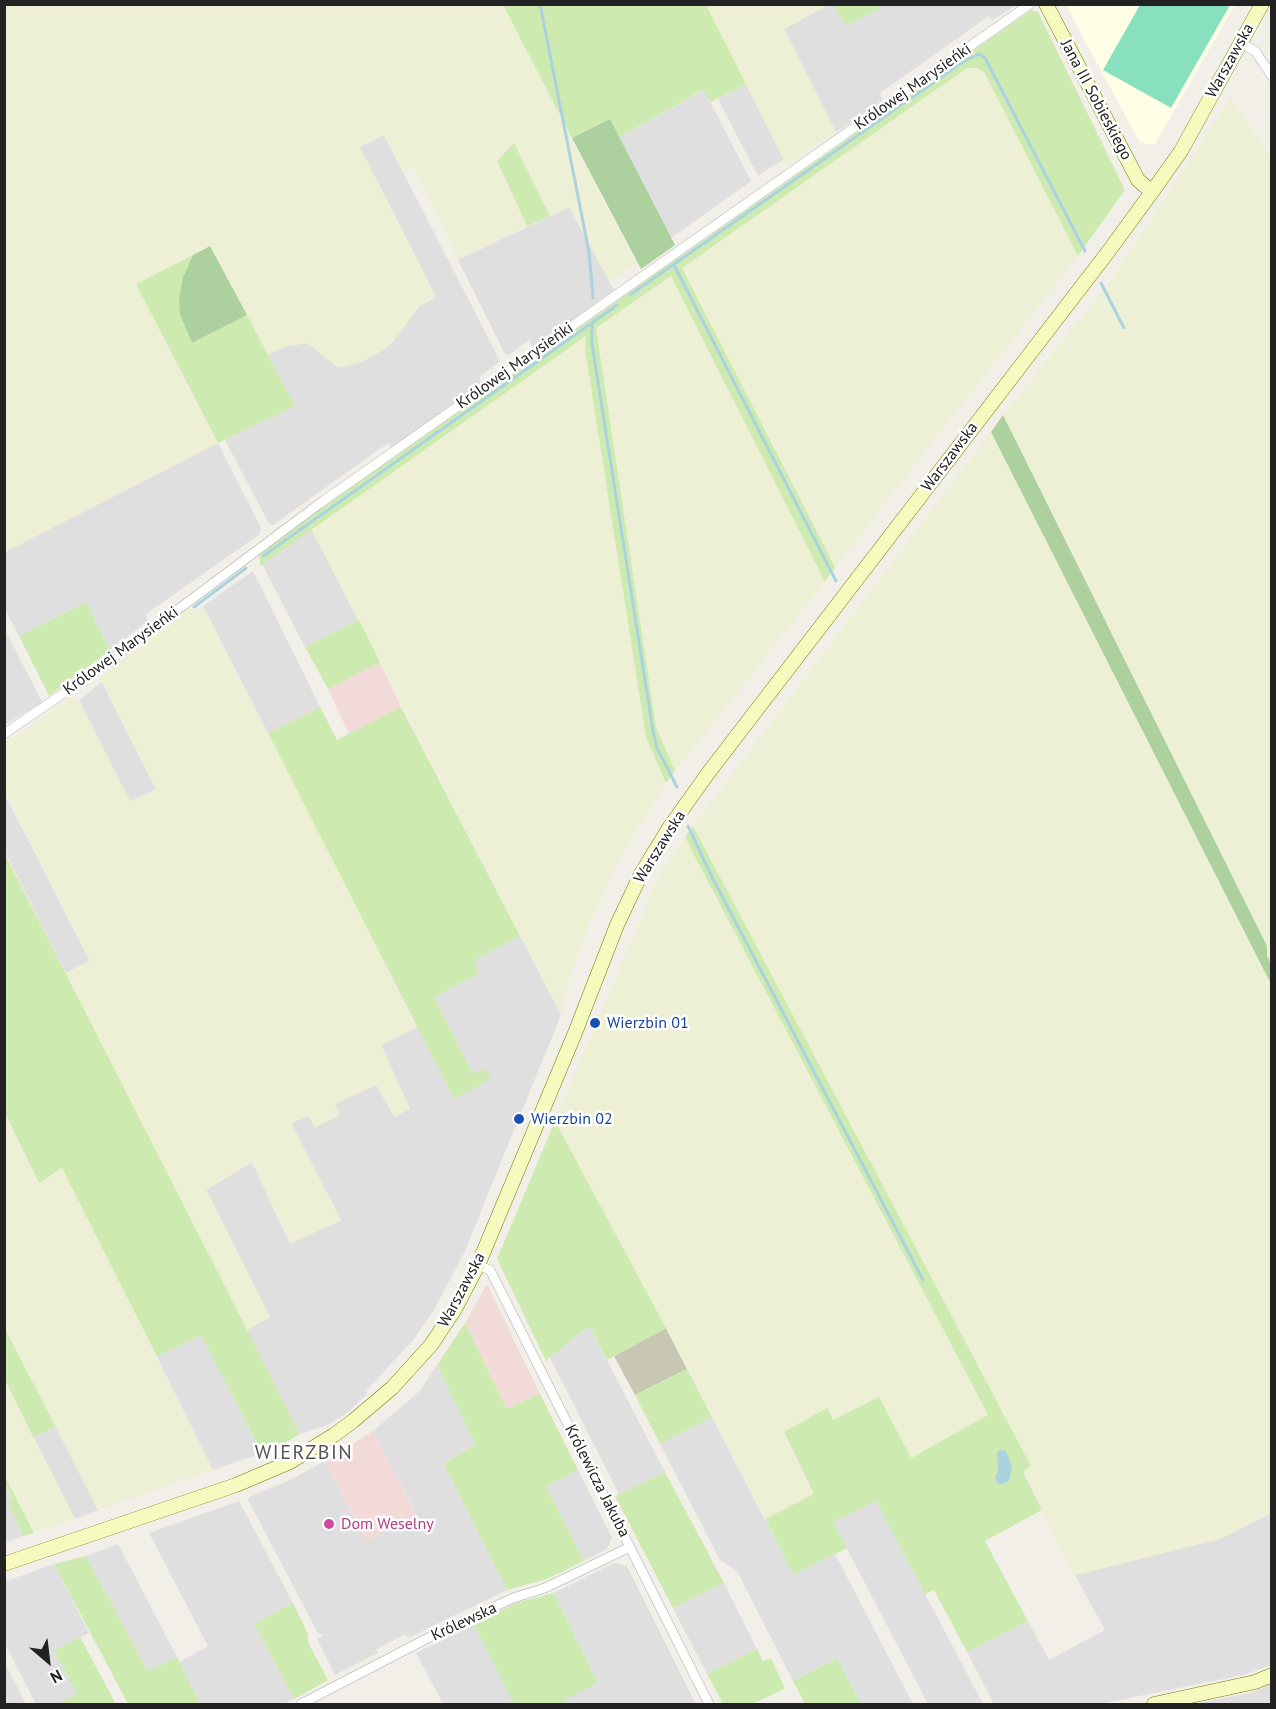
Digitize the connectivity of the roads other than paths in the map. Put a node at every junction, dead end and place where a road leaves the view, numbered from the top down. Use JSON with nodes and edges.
{"nodes":[{"id":1,"x":1030,"y":4,"type":"edge"},
{"id":2,"x":1046,"y":4,"type":"edge"},
{"id":3,"x":1262,"y":4,"type":"edge"},
{"id":4,"x":1241,"y":42,"type":"junction"},
{"id":5,"x":1272,"y":76,"type":"edge"},
{"id":6,"x":1152,"y":192,"type":"junction"},
{"id":7,"x":4,"y":734,"type":"edge"},
{"id":8,"x":478,"y":1265,"type":"junction"},
{"id":9,"x":630,"y":1547,"type":"junction"},
{"id":10,"x":4,"y":1564,"type":"edge"},
{"id":11,"x":1272,"y":1675,"type":"edge"},
{"id":12,"x":300,"y":1704,"type":"edge"},
{"id":13,"x":709,"y":1704,"type":"edge"},
{"id":14,"x":1154,"y":1704,"type":"edge"}],
"edges":[{"from":1,"to":7,"type":"street","name":"Królowej Marysieńki"},
{"from":2,"to":6,"type":"main road","name":"Jana III Sobieskiego"},
{"from":3,"to":4,"type":"main road","name":"Warszawska"},
{"from":4,"to":5,"type":"street"},
{"from":4,"to":6,"type":"main road","name":"Warszawska"},
{"from":6,"to":8,"type":"main road","name":"Warszawska"},
{"from":8,"to":9,"type":"street","name":"Królewicza Jakuba"},
{"from":8,"to":10,"type":"main road","name":"Warszawska"},
{"from":9,"to":12,"type":"street","name":"Królewska"},
{"from":9,"to":13,"type":"street","name":"Królewicza Jakuba"},
{"from":11,"to":14,"type":"main road"}]}
